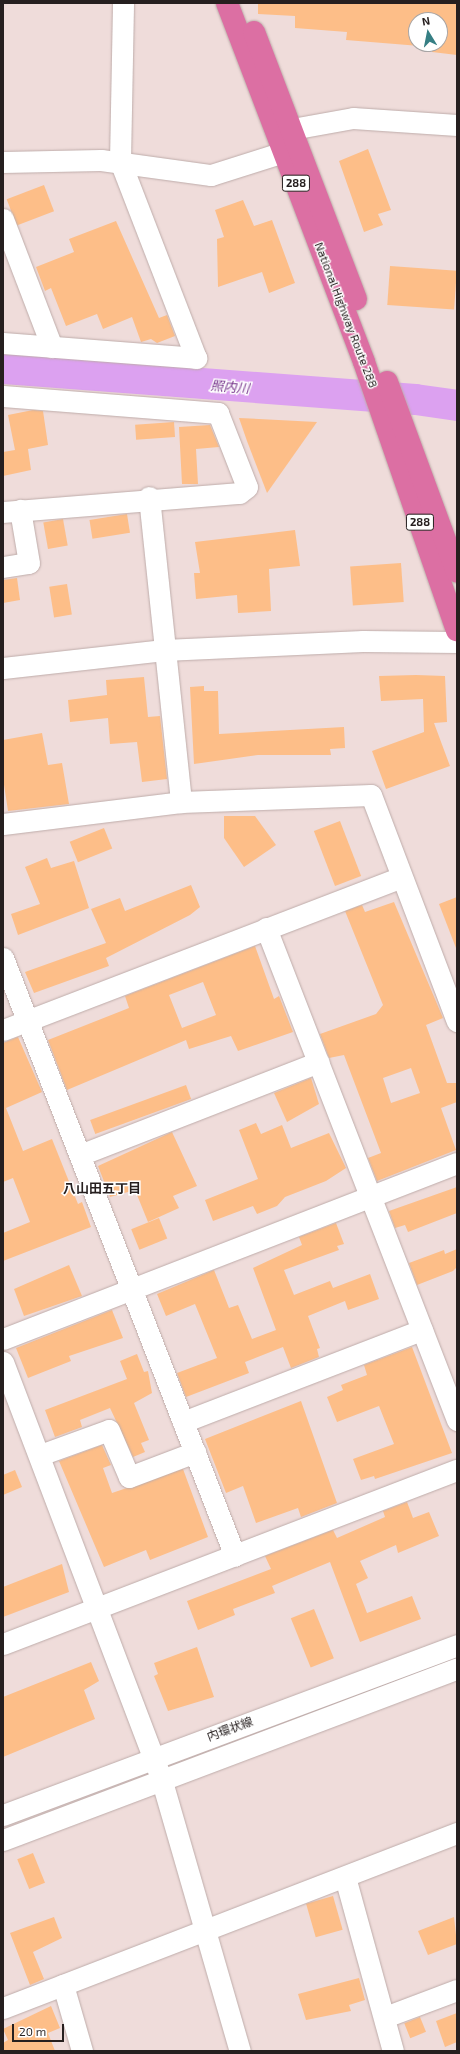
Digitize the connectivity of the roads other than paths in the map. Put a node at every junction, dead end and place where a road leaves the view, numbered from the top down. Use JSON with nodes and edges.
{"nodes":[{"id":1,"x":123,"y":3,"type":"edge"},
{"id":2,"x":227,"y":3,"type":"edge"},
{"id":3,"x":243,"y":3,"type":"edge"},
{"id":4,"x":457,"y":125,"type":"edge"},
{"id":5,"x":292,"y":128,"type":"junction"},
{"id":6,"x":284,"y":152,"type":"junction"},
{"id":7,"x":120,"y":161,"type":"junction"},
{"id":8,"x":3,"y":162,"type":"edge"},
{"id":9,"x":3,"y":219,"type":"edge"},
{"id":10,"x":3,"y":342,"type":"edge"},
{"id":11,"x":52,"y":347,"type":"junction"},
{"id":12,"x":372,"y":361,"type":"junction"},
{"id":13,"x":3,"y":396,"type":"edge"},
{"id":14,"x":390,"y":412,"type":"junction"},
{"id":15,"x":149,"y":497,"type":"junction"},
{"id":16,"x":12,"y":511,"type":"edge"},
{"id":17,"x":3,"y":567,"type":"edge"},
{"id":18,"x":457,"y":572,"type":"edge"},
{"id":19,"x":457,"y":630,"type":"edge"},
{"id":20,"x":457,"y":642,"type":"edge"},
{"id":21,"x":164,"y":650,"type":"junction"},
{"id":22,"x":3,"y":668,"type":"edge"},
{"id":23,"x":181,"y":802,"type":"junction"},
{"id":24,"x":3,"y":824,"type":"edge"},
{"id":25,"x":401,"y":877,"type":"junction"},
{"id":26,"x":266,"y":928,"type":"junction"},
{"id":27,"x":3,"y":958,"type":"edge"},
{"id":28,"x":27,"y":1021,"type":"junction"},
{"id":29,"x":457,"y":1021,"type":"edge"},
{"id":30,"x":3,"y":1030,"type":"edge"},
{"id":31,"x":318,"y":1062,"type":"junction"},
{"id":32,"x":80,"y":1155,"type":"junction"},
{"id":33,"x":457,"y":1163,"type":"edge"},
{"id":34,"x":371,"y":1196,"type":"junction"},
{"id":35,"x":132,"y":1288,"type":"junction"},
{"id":36,"x":422,"y":1330,"type":"junction"},
{"id":37,"x":3,"y":1339,"type":"edge"},
{"id":38,"x":3,"y":1362,"type":"edge"},
{"id":39,"x":457,"y":1420,"type":"edge"},
{"id":40,"x":183,"y":1422,"type":"junction"},
{"id":41,"x":195,"y":1452,"type":"junction"},
{"id":42,"x":40,"y":1455,"type":"junction"},
{"id":43,"x":457,"y":1470,"type":"edge"},
{"id":44,"x":235,"y":1556,"type":"junction"},
{"id":45,"x":98,"y":1608,"type":"junction"},
{"id":46,"x":3,"y":1644,"type":"edge"},
{"id":47,"x":457,"y":1645,"type":"edge"},
{"id":48,"x":457,"y":1668,"type":"edge"},
{"id":49,"x":153,"y":1757,"type":"junction"},
{"id":50,"x":161,"y":1778,"type":"junction"},
{"id":51,"x":3,"y":1815,"type":"edge"},
{"id":52,"x":457,"y":1833,"type":"edge"},
{"id":53,"x":3,"y":1840,"type":"edge"},
{"id":54,"x":345,"y":1877,"type":"junction"},
{"id":55,"x":204,"y":1930,"type":"junction"},
{"id":56,"x":63,"y":1985,"type":"junction"},
{"id":57,"x":457,"y":1990,"type":"edge"},
{"id":58,"x":3,"y":2008,"type":"edge"},
{"id":59,"x":385,"y":2017,"type":"junction"},
{"id":60,"x":82,"y":2051,"type":"edge"},
{"id":61,"x":240,"y":2051,"type":"edge"},
{"id":62,"x":393,"y":2051,"type":"edge"}],
"edges":[{"from":1,"to":7,"type":"street"},
{"from":2,"to":6,"type":"highway","name":"National Highway Route 288","number":"288"},
{"from":3,"to":5,"type":"highway","name":"National Highway Route 288","number":"288"},
{"from":4,"to":5,"type":"street"},
{"from":5,"to":12,"type":"highway","name":"National Highway Route 288","number":"288"},
{"from":6,"to":7,"type":"street"},
{"from":6,"to":12,"type":"highway","name":"National Highway Route 288","number":"288"},
{"from":7,"to":8,"type":"street"},
{"from":7,"to":11,"type":"street"},
{"from":9,"to":11,"type":"street"},
{"from":10,"to":11,"type":"street"},
{"from":12,"to":14,"type":"highway","name":"National Highway Route 288","number":"288"},
{"from":13,"to":15,"type":"street"},
{"from":14,"to":18,"type":"highway","name":"National Highway Route 288","number":"288"},
{"from":14,"to":19,"type":"highway","name":"National Highway Route 288","number":"288"},
{"from":15,"to":16,"type":"street"},
{"from":15,"to":21,"type":"street"},
{"from":16,"to":17,"type":"street"},
{"from":20,"to":21,"type":"street"},
{"from":21,"to":22,"type":"street"},
{"from":21,"to":23,"type":"street"},
{"from":23,"to":24,"type":"street"},
{"from":23,"to":25,"type":"street"},
{"from":25,"to":26,"type":"street"},
{"from":25,"to":29,"type":"street"},
{"from":26,"to":28,"type":"street"},
{"from":26,"to":31,"type":"street"},
{"from":27,"to":28,"type":"street"},
{"from":28,"to":30,"type":"street"},
{"from":28,"to":32,"type":"street"},
{"from":31,"to":32,"type":"street"},
{"from":31,"to":34,"type":"street"},
{"from":32,"to":35,"type":"street"},
{"from":33,"to":34,"type":"street"},
{"from":34,"to":35,"type":"street"},
{"from":34,"to":36,"type":"street"},
{"from":35,"to":37,"type":"street"},
{"from":35,"to":40,"type":"street"},
{"from":36,"to":39,"type":"street"},
{"from":36,"to":40,"type":"street"},
{"from":38,"to":42,"type":"street"},
{"from":40,"to":41,"type":"street"},
{"from":41,"to":42,"type":"street"},
{"from":41,"to":44,"type":"street"},
{"from":42,"to":45,"type":"street"},
{"from":43,"to":44,"type":"street"},
{"from":44,"to":45,"type":"street"},
{"from":45,"to":46,"type":"street"},
{"from":45,"to":49,"type":"street"},
{"from":47,"to":49,"type":"street","name":"内環状線"},
{"from":48,"to":50,"type":"street"},
{"from":49,"to":50,"type":"street"},
{"from":49,"to":51,"type":"street","name":"内環状線"},
{"from":50,"to":53,"type":"street"},
{"from":50,"to":55,"type":"street"},
{"from":52,"to":54,"type":"street"},
{"from":54,"to":55,"type":"street"},
{"from":54,"to":59,"type":"street"},
{"from":55,"to":56,"type":"street"},
{"from":55,"to":61,"type":"street"},
{"from":56,"to":58,"type":"street"},
{"from":56,"to":60,"type":"street"},
{"from":57,"to":59,"type":"street"},
{"from":59,"to":62,"type":"street"}]}
